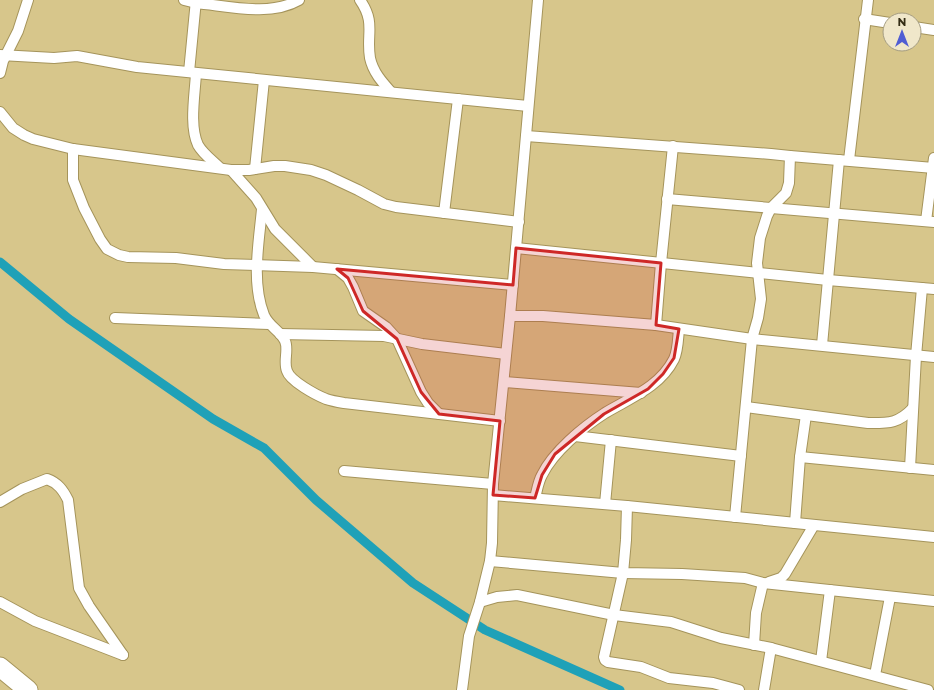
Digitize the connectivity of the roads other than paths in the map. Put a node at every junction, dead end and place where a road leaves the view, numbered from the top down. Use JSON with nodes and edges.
{"nodes":[{"id":1,"x":28,"y":0,"type":"edge"},
{"id":2,"x":184,"y":0,"type":"edge"},
{"id":3,"x":299,"y":0,"type":"edge"},
{"id":4,"x":360,"y":0,"type":"edge"},
{"id":5,"x":538,"y":0,"type":"edge"},
{"id":6,"x":868,"y":0,"type":"edge"},
{"id":7,"x":196,"y":1,"type":"edge"},
{"id":8,"x":864,"y":19,"type":"junction"},
{"id":9,"x":882,"y":22,"type":"edge"},
{"id":10,"x":922,"y":28,"type":"edge"},
{"id":11,"x":934,"y":30,"type":"edge"},
{"id":12,"x":3,"y":56,"type":"edge"},
{"id":13,"x":193,"y":73,"type":"junction"},
{"id":14,"x":0,"y":74,"type":"edge"},
{"id":15,"x":264,"y":80,"type":"junction"},
{"id":16,"x":391,"y":92,"type":"junction"},
{"id":17,"x":458,"y":99,"type":"junction"},
{"id":18,"x":528,"y":106,"type":"junction"},
{"id":19,"x":0,"y":112,"type":"edge"},
{"id":20,"x":526,"y":136,"type":"junction"},
{"id":21,"x":673,"y":146,"type":"junction"},
{"id":22,"x":73,"y":149,"type":"junction"},
{"id":23,"x":790,"y":156,"type":"junction"},
{"id":24,"x":844,"y":160,"type":"junction"},
{"id":25,"x":934,"y":165,"type":"edge"},
{"id":26,"x":220,"y":168,"type":"junction"},
{"id":27,"x":255,"y":169,"type":"junction"},
{"id":28,"x":231,"y":170,"type":"junction"},
{"id":29,"x":667,"y":199,"type":"junction"},
{"id":30,"x":771,"y":208,"type":"junction"},
{"id":31,"x":262,"y":209,"type":"junction"},
{"id":32,"x":444,"y":213,"type":"junction"},
{"id":33,"x":834,"y":213,"type":"junction"},
{"id":34,"x":518,"y":222,"type":"junction"},
{"id":35,"x":930,"y":222,"type":"edge"},
{"id":36,"x":516,"y":248,"type":"junction"},
{"id":37,"x":661,"y":263,"type":"junction"},
{"id":38,"x":257,"y":266,"type":"junction"},
{"id":39,"x":313,"y":267,"type":"junction"},
{"id":40,"x":337,"y":269,"type":"junction"},
{"id":41,"x":758,"y":272,"type":"junction"},
{"id":42,"x":828,"y":280,"type":"junction"},
{"id":43,"x":513,"y":285,"type":"junction"},
{"id":44,"x":922,"y":288,"type":"junction"},
{"id":45,"x":934,"y":289,"type":"edge"},
{"id":46,"x":510,"y":316,"type":"junction"},
{"id":47,"x":115,"y":318,"type":"dead end"},
{"id":48,"x":270,"y":324,"type":"junction"},
{"id":49,"x":656,"y":325,"type":"junction"},
{"id":50,"x":679,"y":329,"type":"junction"},
{"id":51,"x":280,"y":334,"type":"junction"},
{"id":52,"x":397,"y":339,"type":"junction"},
{"id":53,"x":752,"y":339,"type":"junction"},
{"id":54,"x":822,"y":346,"type":"junction"},
{"id":55,"x":506,"y":354,"type":"junction"},
{"id":56,"x":916,"y":356,"type":"junction"},
{"id":57,"x":934,"y":357,"type":"edge"},
{"id":58,"x":504,"y":382,"type":"junction"},
{"id":59,"x":641,"y":393,"type":"junction"},
{"id":60,"x":746,"y":406,"type":"junction"},
{"id":61,"x":913,"y":408,"type":"junction"},
{"id":62,"x":439,"y":414,"type":"junction"},
{"id":63,"x":806,"y":415,"type":"junction"},
{"id":64,"x":500,"y":421,"type":"junction"},
{"id":65,"x":575,"y":436,"type":"junction"},
{"id":66,"x":611,"y":440,"type":"junction"},
{"id":67,"x":741,"y":456,"type":"junction"},
{"id":68,"x":800,"y":457,"type":"junction"},
{"id":69,"x":910,"y":468,"type":"junction"},
{"id":70,"x":934,"y":470,"type":"edge"},
{"id":71,"x":344,"y":471,"type":"dead end"},
{"id":72,"x":493,"y":484,"type":"junction"},
{"id":73,"x":493,"y":495,"type":"junction"},
{"id":74,"x":535,"y":498,"type":"junction"},
{"id":75,"x":0,"y":502,"type":"edge"},
{"id":76,"x":605,"y":504,"type":"junction"},
{"id":77,"x":626,"y":506,"type":"junction"},
{"id":78,"x":735,"y":517,"type":"junction"},
{"id":79,"x":795,"y":522,"type":"junction"},
{"id":80,"x":814,"y":525,"type":"junction"},
{"id":81,"x":934,"y":537,"type":"edge"},
{"id":82,"x":490,"y":561,"type":"junction"},
{"id":83,"x":623,"y":573,"type":"junction"},
{"id":84,"x":763,"y":583,"type":"junction"},
{"id":85,"x":830,"y":590,"type":"junction"},
{"id":86,"x":890,"y":596,"type":"junction"},
{"id":87,"x":0,"y":602,"type":"edge"},
{"id":88,"x":480,"y":602,"type":"junction"},
{"id":89,"x":934,"y":602,"type":"edge"},
{"id":90,"x":614,"y":616,"type":"junction"},
{"id":91,"x":754,"y":645,"type":"junction"},
{"id":92,"x":771,"y":648,"type":"junction"},
{"id":93,"x":821,"y":661,"type":"junction"},
{"id":94,"x":0,"y":667,"type":"edge"},
{"id":95,"x":876,"y":675,"type":"junction"},
{"id":96,"x":715,"y":687,"type":"edge"},
{"id":97,"x":28,"y":690,"type":"edge"},
{"id":98,"x":462,"y":690,"type":"edge"},
{"id":99,"x":739,"y":690,"type":"edge"},
{"id":100,"x":764,"y":690,"type":"edge"},
{"id":101,"x":928,"y":690,"type":"edge"}],
"edges":[{"from":1,"to":12,"type":"street"},
{"from":2,"to":7,"type":"street"},
{"from":3,"to":7,"type":"street"},
{"from":4,"to":16,"type":"street"},
{"from":5,"to":18,"type":"street"},
{"from":6,"to":8,"type":"street"},
{"from":7,"to":13,"type":"street"},
{"from":8,"to":9,"type":"street"},
{"from":8,"to":24,"type":"street"},
{"from":10,"to":11,"type":"street"},
{"from":12,"to":13,"type":"street"},
{"from":12,"to":14,"type":"street"},
{"from":13,"to":15,"type":"street"},
{"from":13,"to":26,"type":"street"},
{"from":15,"to":16,"type":"street"},
{"from":15,"to":27,"type":"street"},
{"from":16,"to":17,"type":"street"},
{"from":17,"to":18,"type":"street"},
{"from":17,"to":32,"type":"street"},
{"from":18,"to":20,"type":"street"},
{"from":19,"to":22,"type":"street"},
{"from":20,"to":21,"type":"street"},
{"from":20,"to":34,"type":"street"},
{"from":21,"to":23,"type":"street"},
{"from":21,"to":29,"type":"street"},
{"from":22,"to":26,"type":"street"},
{"from":22,"to":38,"type":"street"},
{"from":23,"to":24,"type":"street"},
{"from":23,"to":30,"type":"street"},
{"from":24,"to":25,"type":"street"},
{"from":24,"to":33,"type":"street"},
{"from":25,"to":35,"type":"street"},
{"from":26,"to":28,"type":"street"},
{"from":27,"to":28,"type":"street"},
{"from":27,"to":32,"type":"street"},
{"from":28,"to":31,"type":"street"},
{"from":29,"to":30,"type":"street"},
{"from":29,"to":37,"type":"street"},
{"from":30,"to":33,"type":"street"},
{"from":30,"to":41,"type":"street"},
{"from":31,"to":38,"type":"street"},
{"from":31,"to":39,"type":"street"},
{"from":32,"to":34,"type":"street"},
{"from":33,"to":35,"type":"street"},
{"from":33,"to":42,"type":"street"},
{"from":34,"to":36,"type":"street"},
{"from":36,"to":37,"type":"street"},
{"from":36,"to":43,"type":"street"},
{"from":37,"to":41,"type":"street"},
{"from":37,"to":49,"type":"street"},
{"from":38,"to":39,"type":"street"},
{"from":38,"to":48,"type":"street"},
{"from":39,"to":40,"type":"street"},
{"from":40,"to":43,"type":"street"},
{"from":40,"to":52,"type":"street"},
{"from":41,"to":42,"type":"street"},
{"from":41,"to":53,"type":"street"},
{"from":42,"to":44,"type":"street"},
{"from":42,"to":54,"type":"street"},
{"from":43,"to":46,"type":"street"},
{"from":44,"to":45,"type":"street"},
{"from":44,"to":56,"type":"street"},
{"from":46,"to":49,"type":"street"},
{"from":46,"to":55,"type":"street"},
{"from":47,"to":48,"type":"street"},
{"from":48,"to":51,"type":"street"},
{"from":49,"to":50,"type":"street"},
{"from":50,"to":53,"type":"street"},
{"from":50,"to":59,"type":"street"},
{"from":51,"to":52,"type":"street"},
{"from":51,"to":62,"type":"street"},
{"from":52,"to":55,"type":"street"},
{"from":52,"to":62,"type":"street"},
{"from":53,"to":54,"type":"street"},
{"from":53,"to":60,"type":"street"},
{"from":54,"to":56,"type":"street"},
{"from":55,"to":58,"type":"street"},
{"from":56,"to":57,"type":"street"},
{"from":56,"to":61,"type":"street"},
{"from":58,"to":59,"type":"street"},
{"from":58,"to":64,"type":"street"},
{"from":59,"to":65,"type":"street"},
{"from":60,"to":63,"type":"street"},
{"from":60,"to":67,"type":"street"},
{"from":61,"to":63,"type":"street"},
{"from":61,"to":69,"type":"street"},
{"from":62,"to":64,"type":"street"},
{"from":63,"to":68,"type":"street"},
{"from":64,"to":72,"type":"street"},
{"from":65,"to":66,"type":"street"},
{"from":65,"to":74,"type":"street"},
{"from":66,"to":67,"type":"street"},
{"from":66,"to":76,"type":"street"},
{"from":67,"to":78,"type":"street"},
{"from":68,"to":69,"type":"street"},
{"from":68,"to":79,"type":"street"},
{"from":69,"to":70,"type":"street"},
{"from":71,"to":72,"type":"street"},
{"from":72,"to":73,"type":"street"},
{"from":73,"to":74,"type":"street"},
{"from":73,"to":82,"type":"street"},
{"from":74,"to":76,"type":"street"},
{"from":75,"to":87,"type":"street"},
{"from":76,"to":77,"type":"street"},
{"from":77,"to":78,"type":"street"},
{"from":77,"to":83,"type":"street"},
{"from":78,"to":79,"type":"street"},
{"from":79,"to":80,"type":"street"},
{"from":80,"to":81,"type":"street"},
{"from":80,"to":84,"type":"street"},
{"from":82,"to":83,"type":"street"},
{"from":82,"to":88,"type":"street"},
{"from":83,"to":84,"type":"street"},
{"from":83,"to":90,"type":"street"},
{"from":84,"to":85,"type":"street"},
{"from":84,"to":91,"type":"street"},
{"from":85,"to":86,"type":"street"},
{"from":85,"to":93,"type":"street"},
{"from":86,"to":89,"type":"street"},
{"from":86,"to":95,"type":"street"},
{"from":88,"to":90,"type":"street"},
{"from":88,"to":98,"type":"street"},
{"from":90,"to":91,"type":"street"},
{"from":90,"to":96,"type":"street"},
{"from":91,"to":92,"type":"street"},
{"from":92,"to":93,"type":"street"},
{"from":92,"to":100,"type":"street"},
{"from":93,"to":95,"type":"street"},
{"from":94,"to":97,"type":"highway"},
{"from":95,"to":101,"type":"street"},
{"from":96,"to":99,"type":"street"}]}
